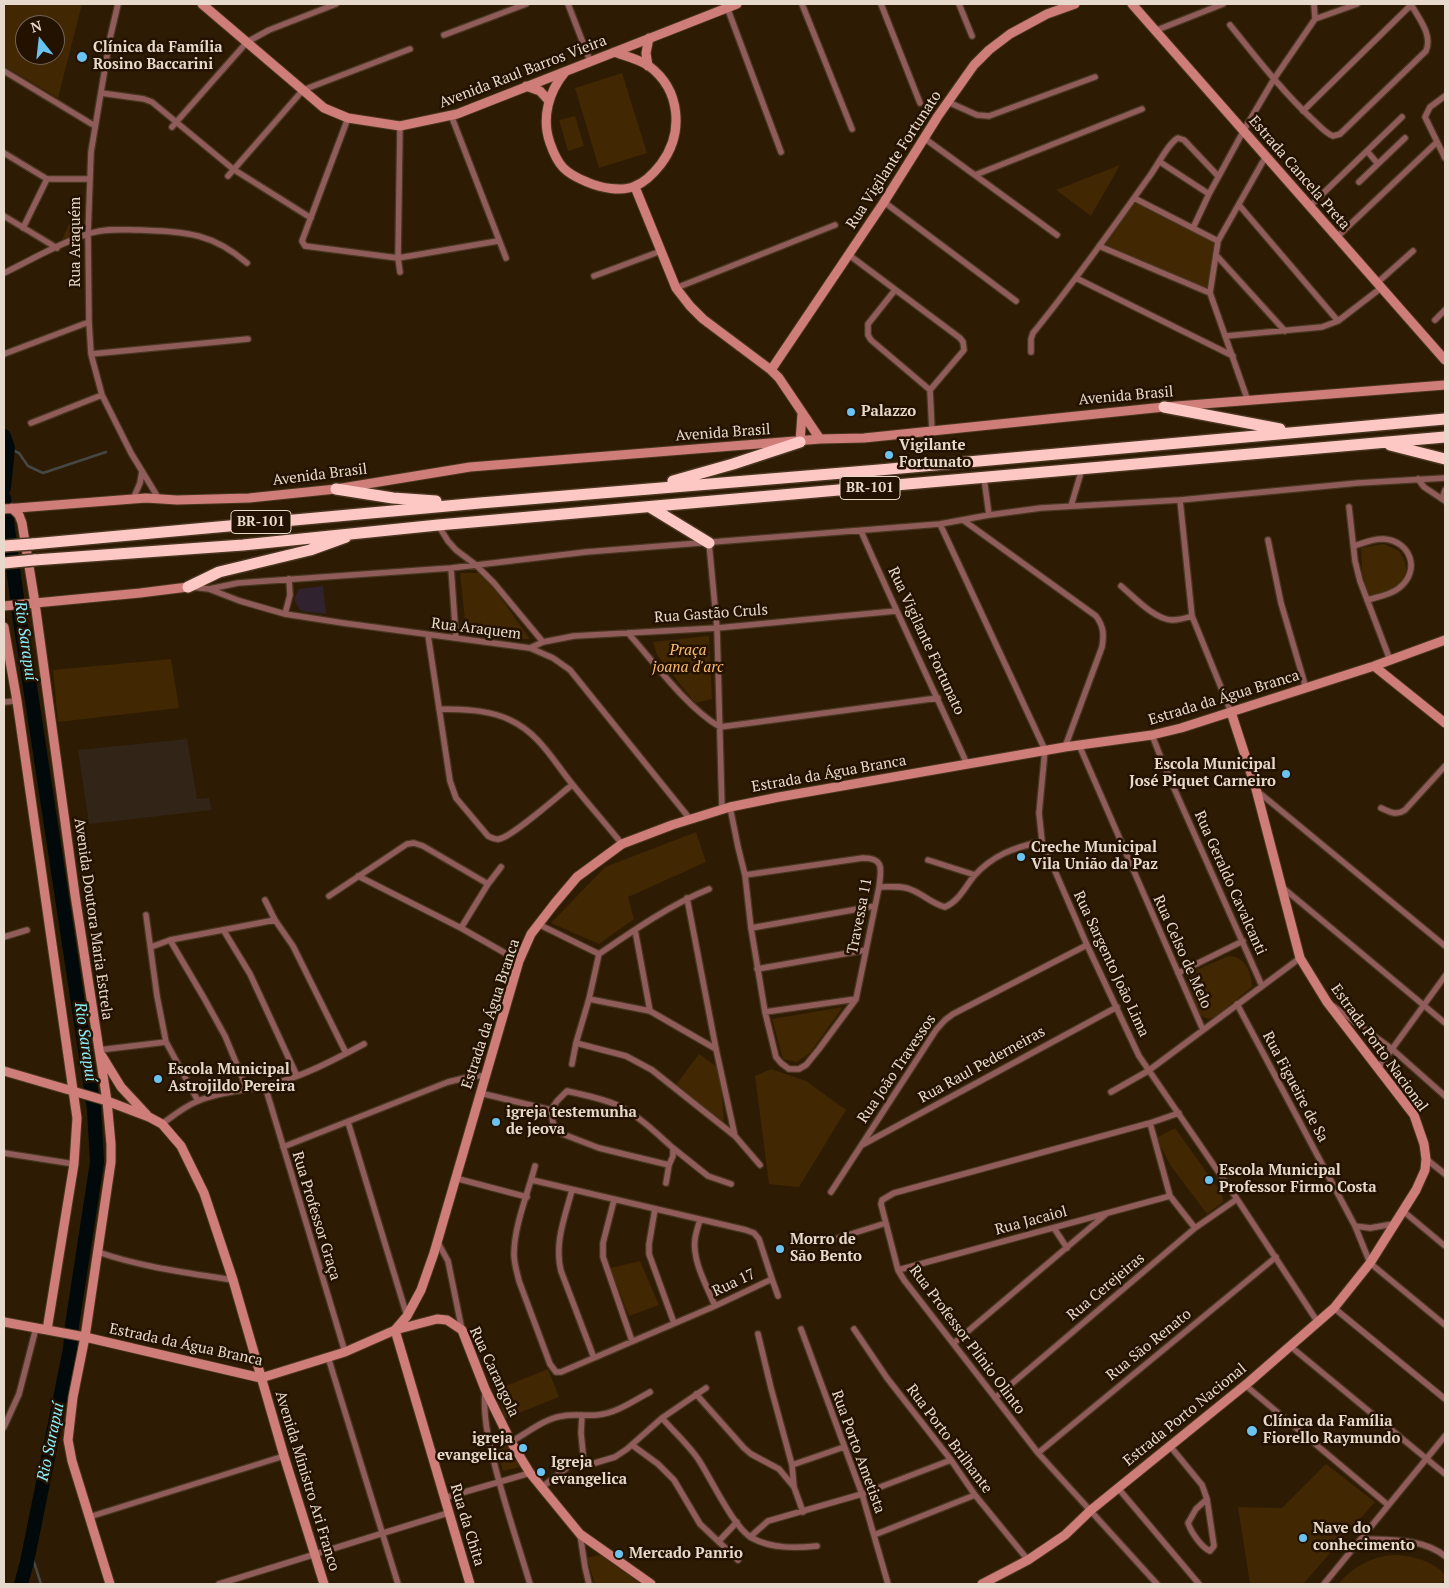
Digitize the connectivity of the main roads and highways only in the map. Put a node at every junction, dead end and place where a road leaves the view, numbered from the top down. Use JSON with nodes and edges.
{"nodes":[{"id":1,"x":1164,"y":407,"type":"road end"},
{"id":2,"x":1445,"y":419,"type":"edge"},
{"id":3,"x":1294,"y":432,"type":"junction"},
{"id":4,"x":1445,"y":437,"type":"edge"},
{"id":5,"x":800,"y":442,"type":"road end"},
{"id":6,"x":1380,"y":443,"type":"junction"},
{"id":7,"x":1445,"y":460,"type":"edge"},
{"id":8,"x":638,"y":489,"type":"junction"},
{"id":9,"x":336,"y":490,"type":"road end"},
{"id":10,"x":480,"y":503,"type":"junction"},
{"id":11,"x":650,"y":507,"type":"junction"},
{"id":12,"x":360,"y":532,"type":"junction"},
{"id":13,"x":710,"y":543,"type":"road end"},
{"id":14,"x":4,"y":546,"type":"edge"},
{"id":15,"x":4,"y":562,"type":"edge"},
{"id":16,"x":188,"y":587,"type":"road end"}],
"edges":[{"from":1,"to":3,"type":"highway"},
{"from":2,"to":3,"type":"highway","number":"BR-101"},
{"from":3,"to":8,"type":"highway","number":"BR-101"},
{"from":4,"to":6,"type":"highway","number":"BR-101"},
{"from":5,"to":8,"type":"highway"},
{"from":6,"to":7,"type":"highway"},
{"from":6,"to":11,"type":"highway","number":"BR-101"},
{"from":8,"to":10,"type":"highway","number":"BR-101"},
{"from":9,"to":10,"type":"highway"},
{"from":10,"to":14,"type":"highway","number":"BR-101","bridge":true},
{"from":11,"to":12,"type":"highway","number":"BR-101"},
{"from":11,"to":13,"type":"highway"},
{"from":12,"to":15,"type":"highway","number":"BR-101","bridge":true},
{"from":12,"to":16,"type":"highway"}]}
